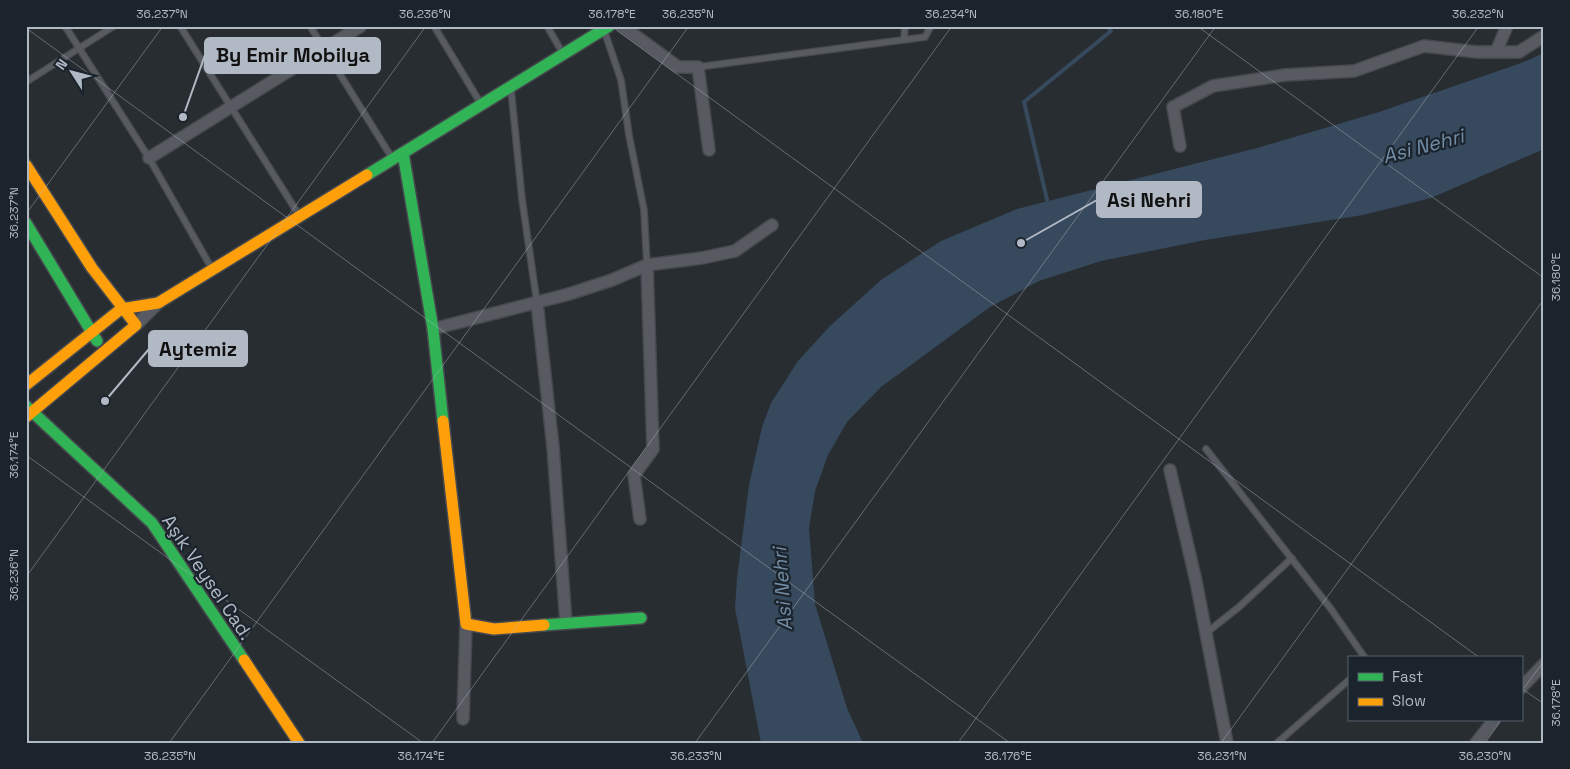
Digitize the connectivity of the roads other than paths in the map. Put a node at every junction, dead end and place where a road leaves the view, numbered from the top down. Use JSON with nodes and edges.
{"nodes":[{"id":1,"x":64,"y":26,"type":"edge"},
{"id":2,"x":114,"y":26,"type":"edge"},
{"id":3,"x":180,"y":26,"type":"edge"},
{"id":4,"x":310,"y":26,"type":"edge"},
{"id":5,"x":361,"y":26,"type":"edge"},
{"id":6,"x":434,"y":26,"type":"edge"},
{"id":7,"x":546,"y":26,"type":"edge"},
{"id":8,"x":622,"y":26,"type":"edge"},
{"id":9,"x":905,"y":26,"type":"edge"},
{"id":10,"x":931,"y":26,"type":"edge"},
{"id":11,"x":1507,"y":26,"type":"edge"},
{"id":12,"x":607,"y":28,"type":"edge"},
{"id":13,"x":1544,"y":36,"type":"edge"},
{"id":14,"x":904,"y":40,"type":"junction"},
{"id":15,"x":79,"y":49,"type":"junction"},
{"id":16,"x":324,"y":49,"type":"junction"},
{"id":17,"x":1496,"y":52,"type":"junction"},
{"id":18,"x":563,"y":54,"type":"junction"},
{"id":19,"x":698,"y":67,"type":"junction"},
{"id":20,"x":26,"y":82,"type":"edge"},
{"id":21,"x":511,"y":86,"type":"junction"},
{"id":22,"x":482,"y":106,"type":"junction"},
{"id":23,"x":230,"y":108,"type":"junction"},
{"id":24,"x":1180,"y":146,"type":"dead end"},
{"id":25,"x":709,"y":150,"type":"dead end"},
{"id":26,"x":403,"y":153,"type":"junction"},
{"id":27,"x":149,"y":158,"type":"junction"},
{"id":28,"x":392,"y":159,"type":"junction"},
{"id":29,"x":26,"y":164,"type":"edge"},
{"id":30,"x":299,"y":215,"type":"junction"},
{"id":31,"x":26,"y":223,"type":"edge"},
{"id":32,"x":772,"y":225,"type":"dead end"},
{"id":33,"x":647,"y":265,"type":"junction"},
{"id":34,"x":213,"y":270,"type":"junction"},
{"id":35,"x":158,"y":302,"type":"junction"},
{"id":36,"x":537,"y":303,"type":"junction"},
{"id":37,"x":121,"y":309,"type":"junction"},
{"id":38,"x":136,"y":325,"type":"junction"},
{"id":39,"x":433,"y":329,"type":"junction"},
{"id":40,"x":91,"y":333,"type":"junction"},
{"id":41,"x":105,"y":351,"type":"junction"},
{"id":42,"x":26,"y":385,"type":"edge"},
{"id":43,"x":28,"y":412,"type":"edge"},
{"id":44,"x":1206,"y":449,"type":"dead end"},
{"id":45,"x":1170,"y":470,"type":"dead end"},
{"id":46,"x":640,"y":519,"type":"dead end"},
{"id":47,"x":1292,"y":558,"type":"junction"},
{"id":48,"x":641,"y":618,"type":"dead end"},
{"id":49,"x":466,"y":624,"type":"junction"},
{"id":50,"x":566,"y":624,"type":"junction"},
{"id":51,"x":1206,"y":633,"type":"junction"},
{"id":52,"x":1364,"y":656,"type":"edge"},
{"id":53,"x":1544,"y":664,"type":"edge"},
{"id":54,"x":1348,"y":681,"type":"edge"},
{"id":55,"x":1522,"y":687,"type":"edge"},
{"id":56,"x":463,"y":719,"type":"dead end"},
{"id":57,"x":1492,"y":722,"type":"edge"},
{"id":58,"x":299,"y":743,"type":"edge"},
{"id":59,"x":1227,"y":743,"type":"edge"},
{"id":60,"x":1277,"y":743,"type":"edge"},
{"id":61,"x":1476,"y":743,"type":"edge"}],
"edges":[{"from":1,"to":15,"type":"lane"},
{"from":2,"to":15,"type":"lane"},
{"from":3,"to":23,"type":"lane"},
{"from":4,"to":16,"type":"lane"},
{"from":5,"to":16,"type":"street"},
{"from":6,"to":22,"type":"lane"},
{"from":7,"to":18,"type":"lane"},
{"from":8,"to":19,"type":"street"},
{"from":9,"to":14,"type":"lane"},
{"from":10,"to":14,"type":"lane"},
{"from":11,"to":17,"type":"street"},
{"from":12,"to":18,"type":"street"},
{"from":12,"to":33,"type":"lane"},
{"from":13,"to":17,"type":"street"},
{"from":14,"to":19,"type":"lane"},
{"from":15,"to":20,"type":"lane"},
{"from":15,"to":27,"type":"lane"},
{"from":16,"to":23,"type":"street"},
{"from":16,"to":28,"type":"lane"},
{"from":17,"to":24,"type":"street"},
{"from":18,"to":21,"type":"street"},
{"from":19,"to":25,"type":"street"},
{"from":21,"to":22,"type":"street"},
{"from":21,"to":36,"type":"lane"},
{"from":22,"to":26,"type":"street"},
{"from":23,"to":27,"type":"street"},
{"from":23,"to":30,"type":"lane"},
{"from":26,"to":28,"type":"street"},
{"from":26,"to":39,"type":"street"},
{"from":27,"to":34,"type":"lane"},
{"from":28,"to":30,"type":"street"},
{"from":29,"to":37,"type":"street"},
{"from":30,"to":34,"type":"street"},
{"from":31,"to":40,"type":"street"},
{"from":32,"to":33,"type":"street"},
{"from":33,"to":36,"type":"street"},
{"from":33,"to":46,"type":"street"},
{"from":34,"to":35,"type":"street"},
{"from":35,"to":37,"type":"street"},
{"from":35,"to":38,"type":"street"},
{"from":36,"to":39,"type":"street"},
{"from":36,"to":50,"type":"street"},
{"from":37,"to":38,"type":"street"},
{"from":37,"to":40,"type":"street"},
{"from":38,"to":41,"type":"street"},
{"from":39,"to":49,"type":"street"},
{"from":40,"to":41,"type":"street"},
{"from":40,"to":42,"type":"street"},
{"from":41,"to":43,"type":"street"},
{"from":43,"to":58,"type":"street","name":"Aşık Veysel Cad."},
{"from":44,"to":47,"type":"lane"},
{"from":45,"to":51,"type":"street"},
{"from":47,"to":51,"type":"lane"},
{"from":47,"to":52,"type":"lane"},
{"from":48,"to":50,"type":"street"},
{"from":49,"to":50,"type":"street"},
{"from":49,"to":56,"type":"street"},
{"from":51,"to":59,"type":"street"},
{"from":53,"to":55,"type":"street"},
{"from":54,"to":60,"type":"lane"},
{"from":57,"to":61,"type":"street"}]}
